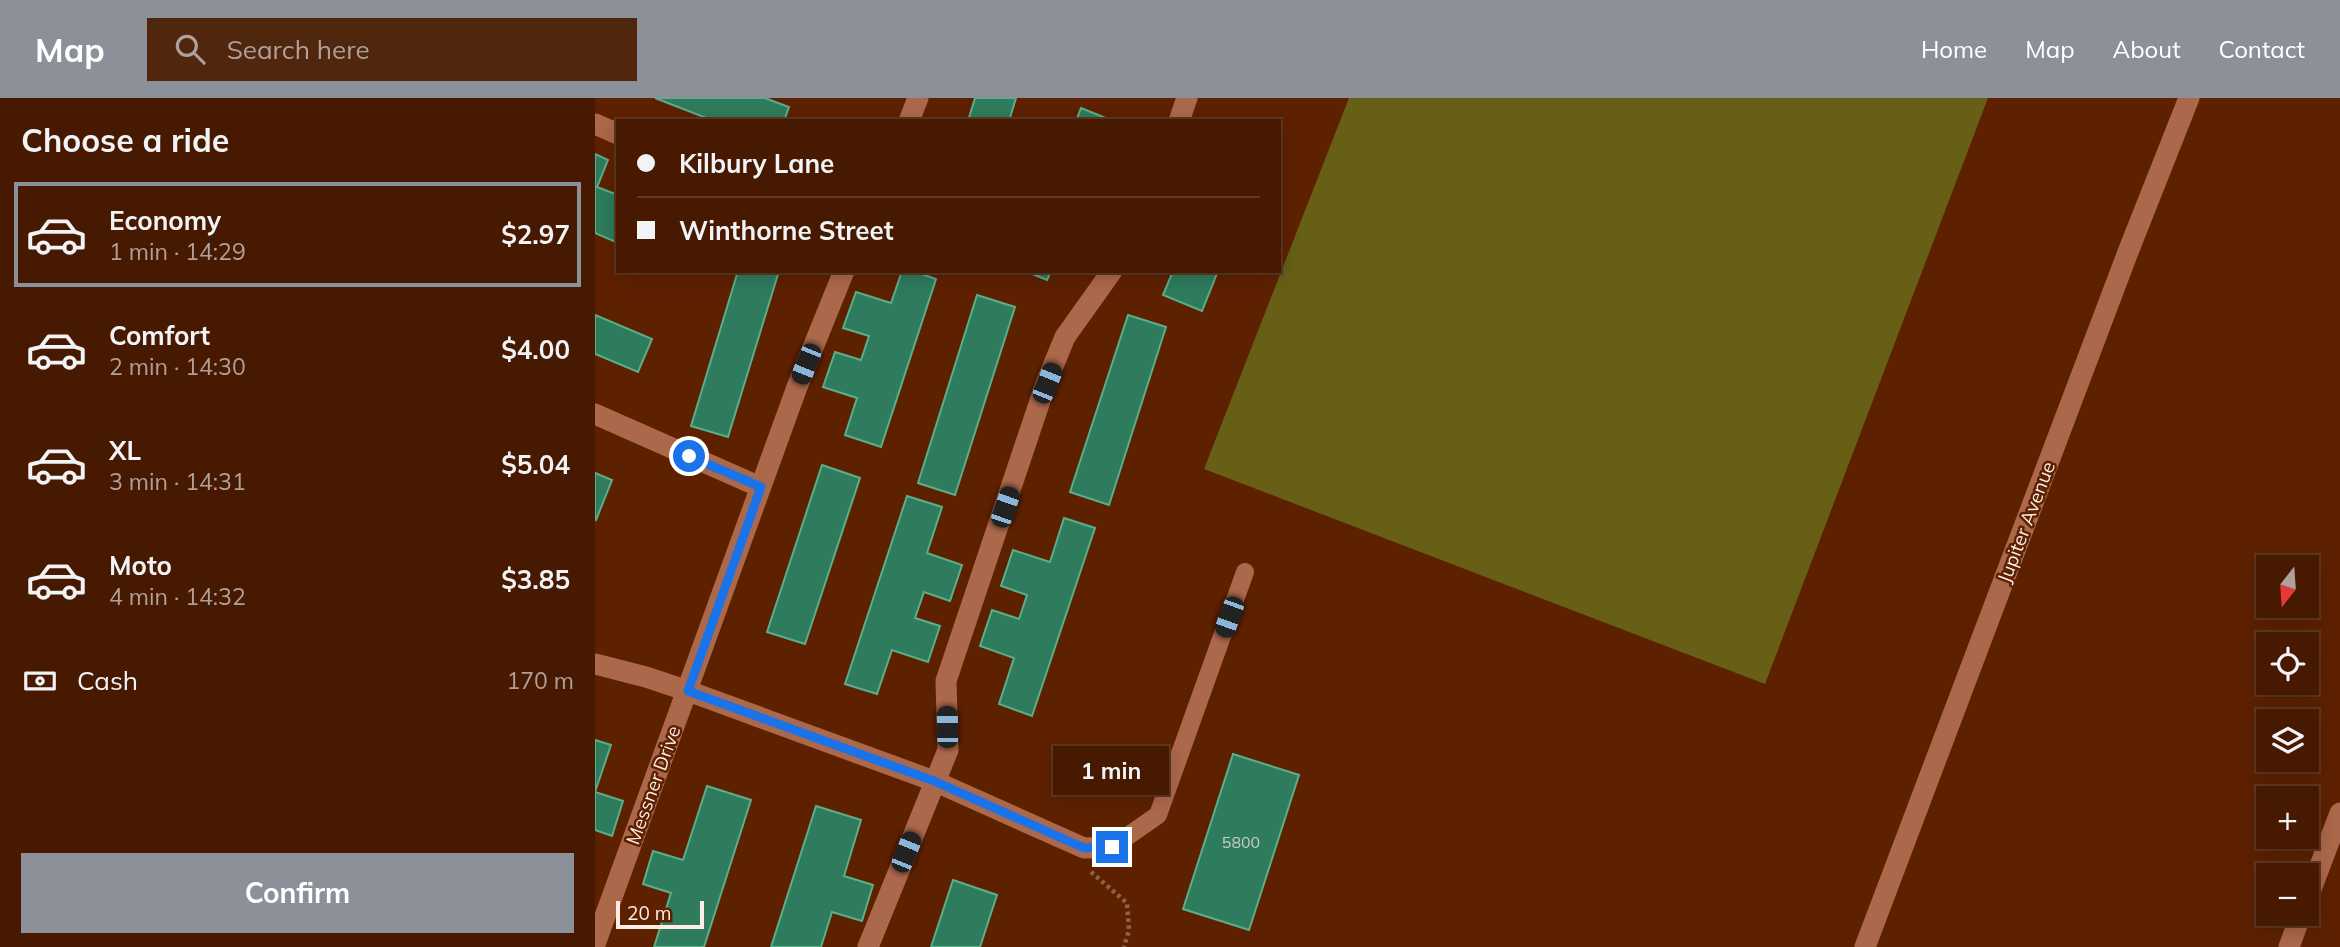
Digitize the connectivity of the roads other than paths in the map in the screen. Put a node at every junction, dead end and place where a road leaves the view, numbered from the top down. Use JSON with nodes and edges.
{"nodes":[{"id":1,"x":918,"y":98,"type":"edge"},
{"id":2,"x":1187,"y":98,"type":"edge"},
{"id":3,"x":2189,"y":98,"type":"edge"},
{"id":4,"x":910,"y":119,"type":"edge"},
{"id":5,"x":1180,"y":119,"type":"edge"},
{"id":6,"x":595,"y":124,"type":"edge"},
{"id":7,"x":616,"y":133,"type":"edge"},
{"id":8,"x":843,"y":273,"type":"edge"},
{"id":9,"x":1111,"y":273,"type":"edge"},
{"id":10,"x":595,"y":414,"type":"edge"},
{"id":11,"x":761,"y":487,"type":"junction"},
{"id":12,"x":1245,"y":572,"type":"dead end"},
{"id":13,"x":595,"y":664,"type":"edge"},
{"id":14,"x":688,"y":691,"type":"junction"},
{"id":15,"x":934,"y":781,"type":"junction"},
{"id":16,"x":2339,"y":819,"type":"edge"},
{"id":17,"x":1112,"y":847,"type":"joint"},
{"id":18,"x":2319,"y":870,"type":"edge"},
{"id":19,"x":2297,"y":926,"type":"edge"},
{"id":20,"x":595,"y":944,"type":"edge"},
{"id":21,"x":868,"y":947,"type":"edge"},
{"id":22,"x":1865,"y":947,"type":"edge"},
{"id":23,"x":2289,"y":947,"type":"edge"}],
"edges":[{"from":1,"to":4,"type":"street"},
{"from":2,"to":5,"type":"street"},
{"from":3,"to":22,"type":"street","name":"Jupiter Avenue"},
{"from":6,"to":7,"type":"street"},
{"from":8,"to":11,"type":"street","name":"Messner Drive"},
{"from":9,"to":15,"type":"street"},
{"from":10,"to":11,"type":"street"},
{"from":11,"to":14,"type":"street","name":"Messner Drive"},
{"from":12,"to":17,"type":"lane"},
{"from":13,"to":14,"type":"street"},
{"from":14,"to":15,"type":"street"},
{"from":14,"to":20,"type":"street","name":"Messner Drive"},
{"from":15,"to":17,"type":"street"},
{"from":15,"to":21,"type":"street"},
{"from":16,"to":18,"type":"street"},
{"from":19,"to":23,"type":"street"}]}
